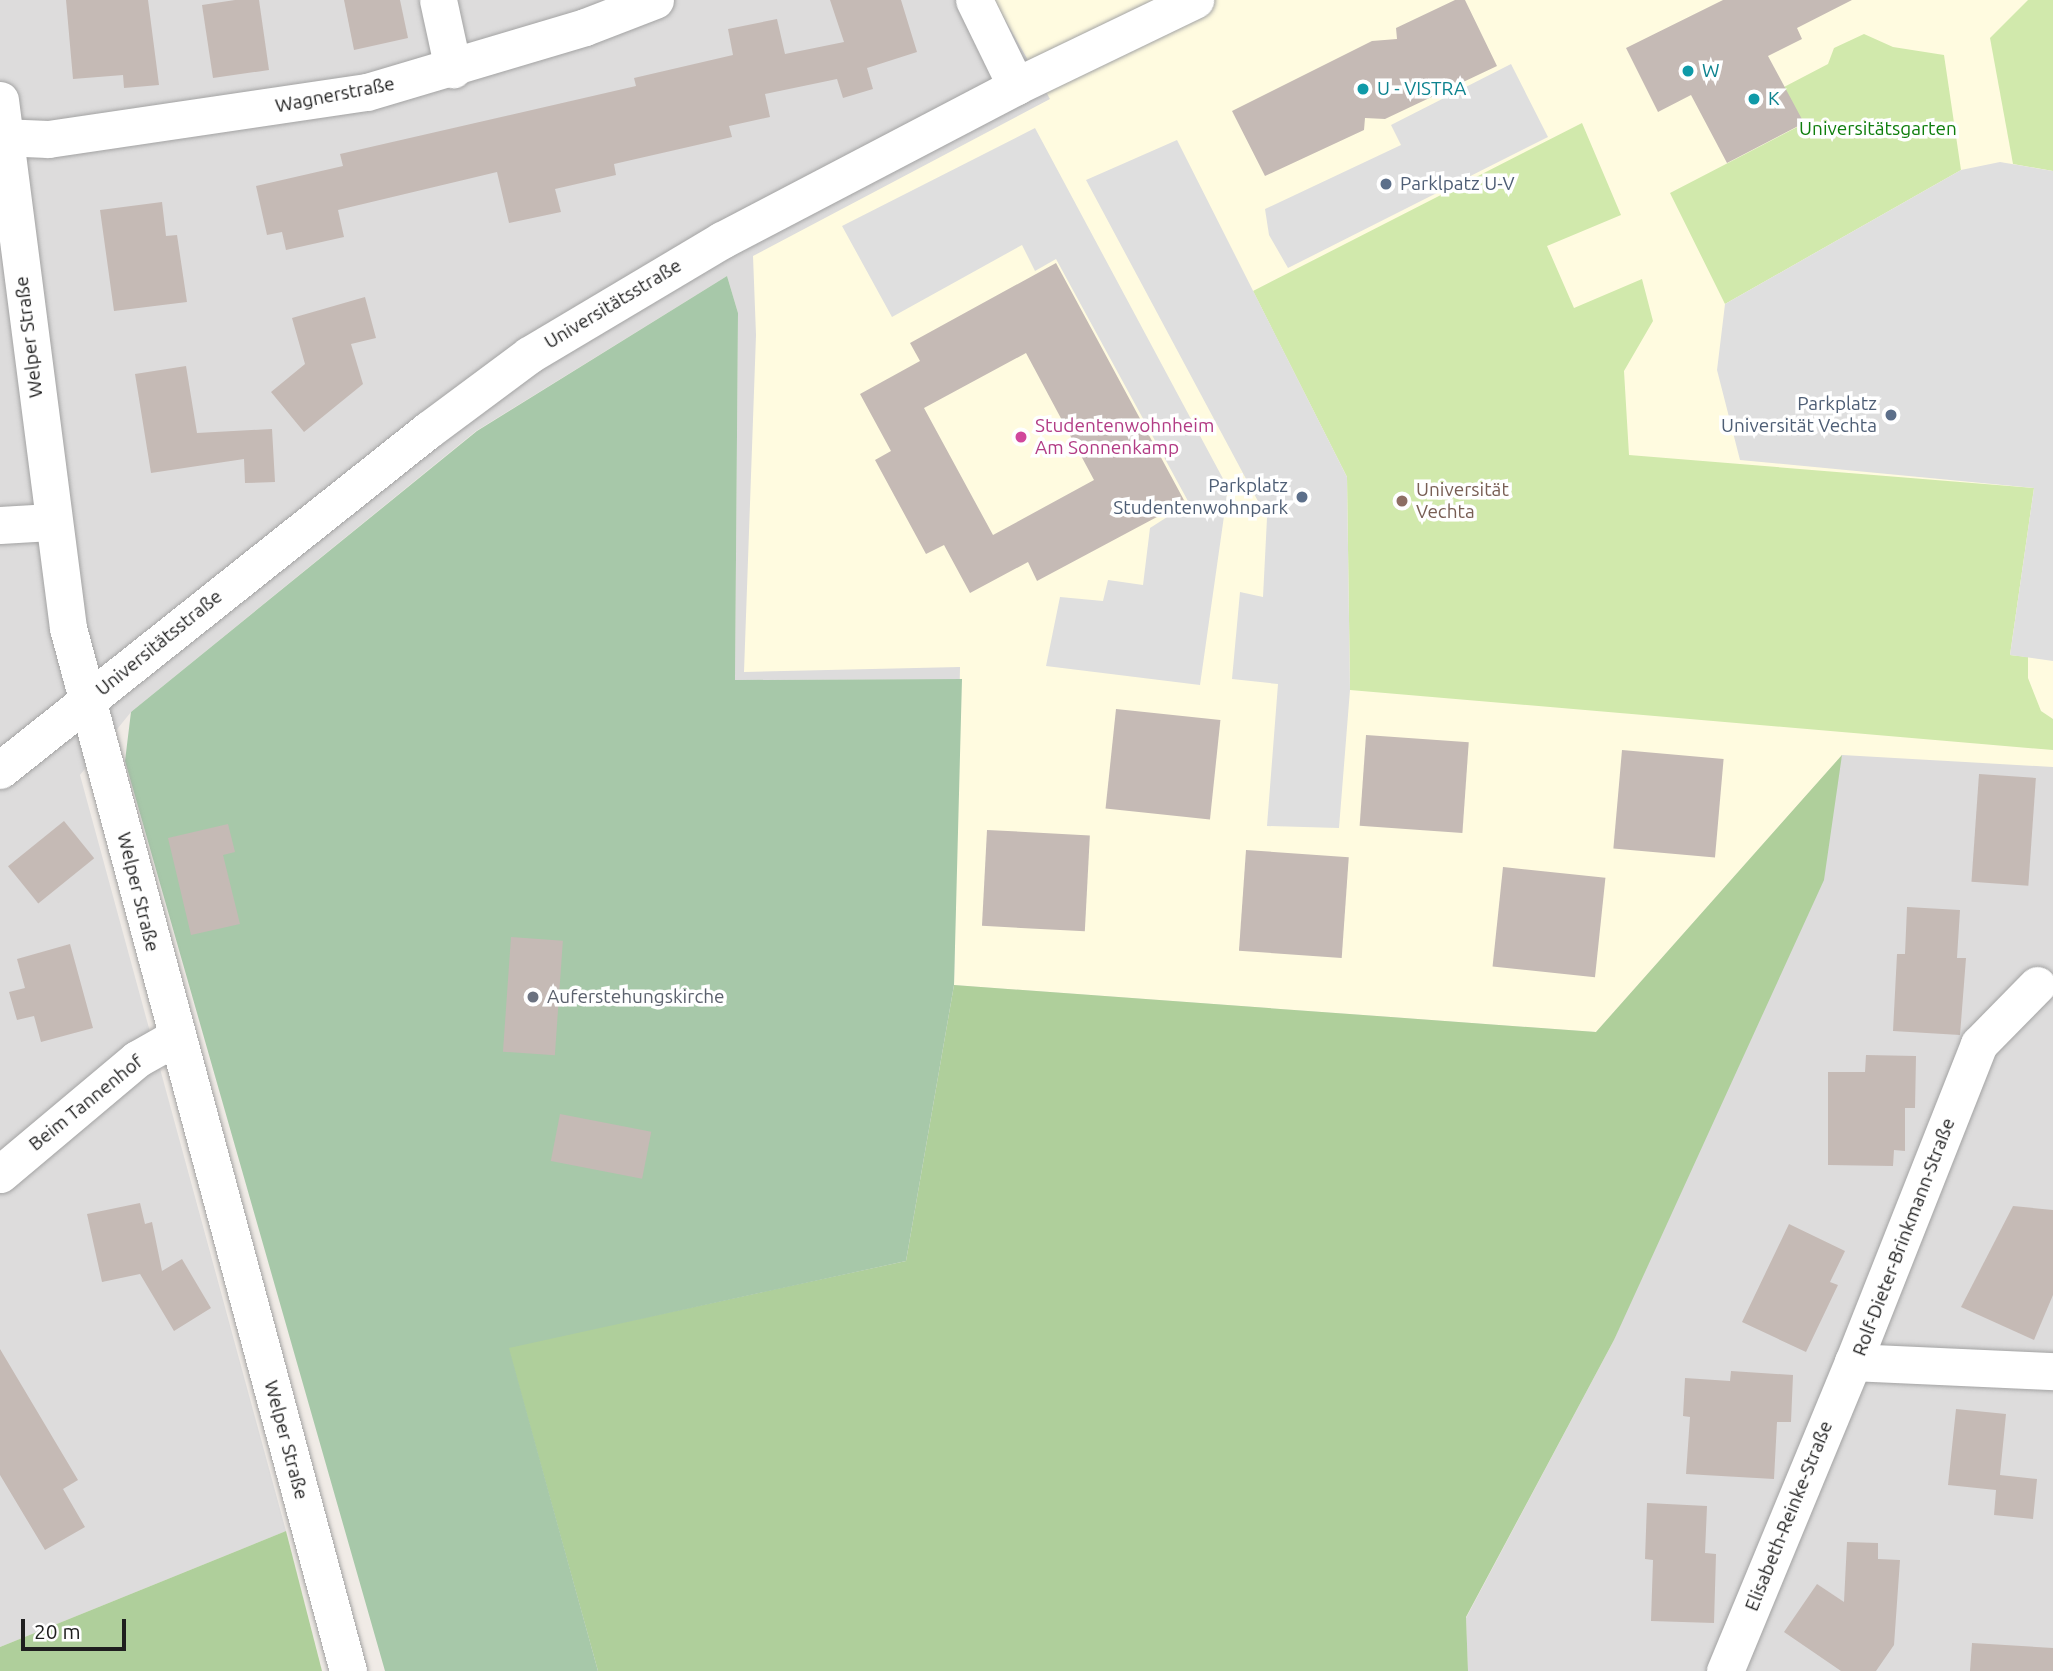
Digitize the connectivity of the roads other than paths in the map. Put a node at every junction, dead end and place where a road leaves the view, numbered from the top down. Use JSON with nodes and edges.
{"nodes":[{"id":1,"x":438,"y":0,"type":"edge"},
{"id":2,"x":655,"y":0,"type":"edge"},
{"id":3,"x":974,"y":0,"type":"edge"},
{"id":4,"x":1195,"y":0,"type":"edge"},
{"id":5,"x":453,"y":69,"type":"junction"},
{"id":6,"x":1016,"y":86,"type":"junction"},
{"id":7,"x":0,"y":100,"type":"edge"},
{"id":8,"x":2,"y":138,"type":"edge"},
{"id":9,"x":51,"y":522,"type":"junction"},
{"id":10,"x":0,"y":526,"type":"edge"},
{"id":11,"x":88,"y":699,"type":"junction"},
{"id":12,"x":0,"y":770,"type":"edge"},
{"id":13,"x":2036,"y":985,"type":"dead end"},
{"id":14,"x":176,"y":1037,"type":"junction"},
{"id":15,"x":0,"y":1174,"type":"edge"},
{"id":16,"x":1853,"y":1362,"type":"junction"},
{"id":17,"x":2053,"y":1371,"type":"edge"},
{"id":18,"x":348,"y":1671,"type":"edge"},
{"id":19,"x":1725,"y":1671,"type":"edge"}],
"edges":[{"from":1,"to":5,"type":"street"},
{"from":2,"to":5,"type":"street","name":"Wagnerstraße"},
{"from":3,"to":6,"type":"street"},
{"from":4,"to":6,"type":"street","name":"Universitätsstraße"},
{"from":5,"to":8,"type":"street","name":"Wagnerstraße"},
{"from":6,"to":11,"type":"street","name":"Universitätsstraße"},
{"from":7,"to":8,"type":"street","name":"Welper Straße"},
{"from":8,"to":9,"type":"street","name":"Welper Straße"},
{"from":9,"to":10,"type":"street"},
{"from":9,"to":11,"type":"street","name":"Welper Straße"},
{"from":11,"to":12,"type":"street","name":"Universitätsstraße"},
{"from":11,"to":14,"type":"street","name":"Welper Straße"},
{"from":13,"to":16,"type":"street","name":"Rolf-Dieter-Brinkmann-Straße"},
{"from":14,"to":15,"type":"street","name":"Beim Tannenhof"},
{"from":14,"to":18,"type":"street","name":"Welper Straße"},
{"from":16,"to":17,"type":"street","name":"Rolf-Dieter-Brinkmann-Straße"},
{"from":16,"to":19,"type":"street","name":"Elisabeth-Reinke-Straße"}]}
